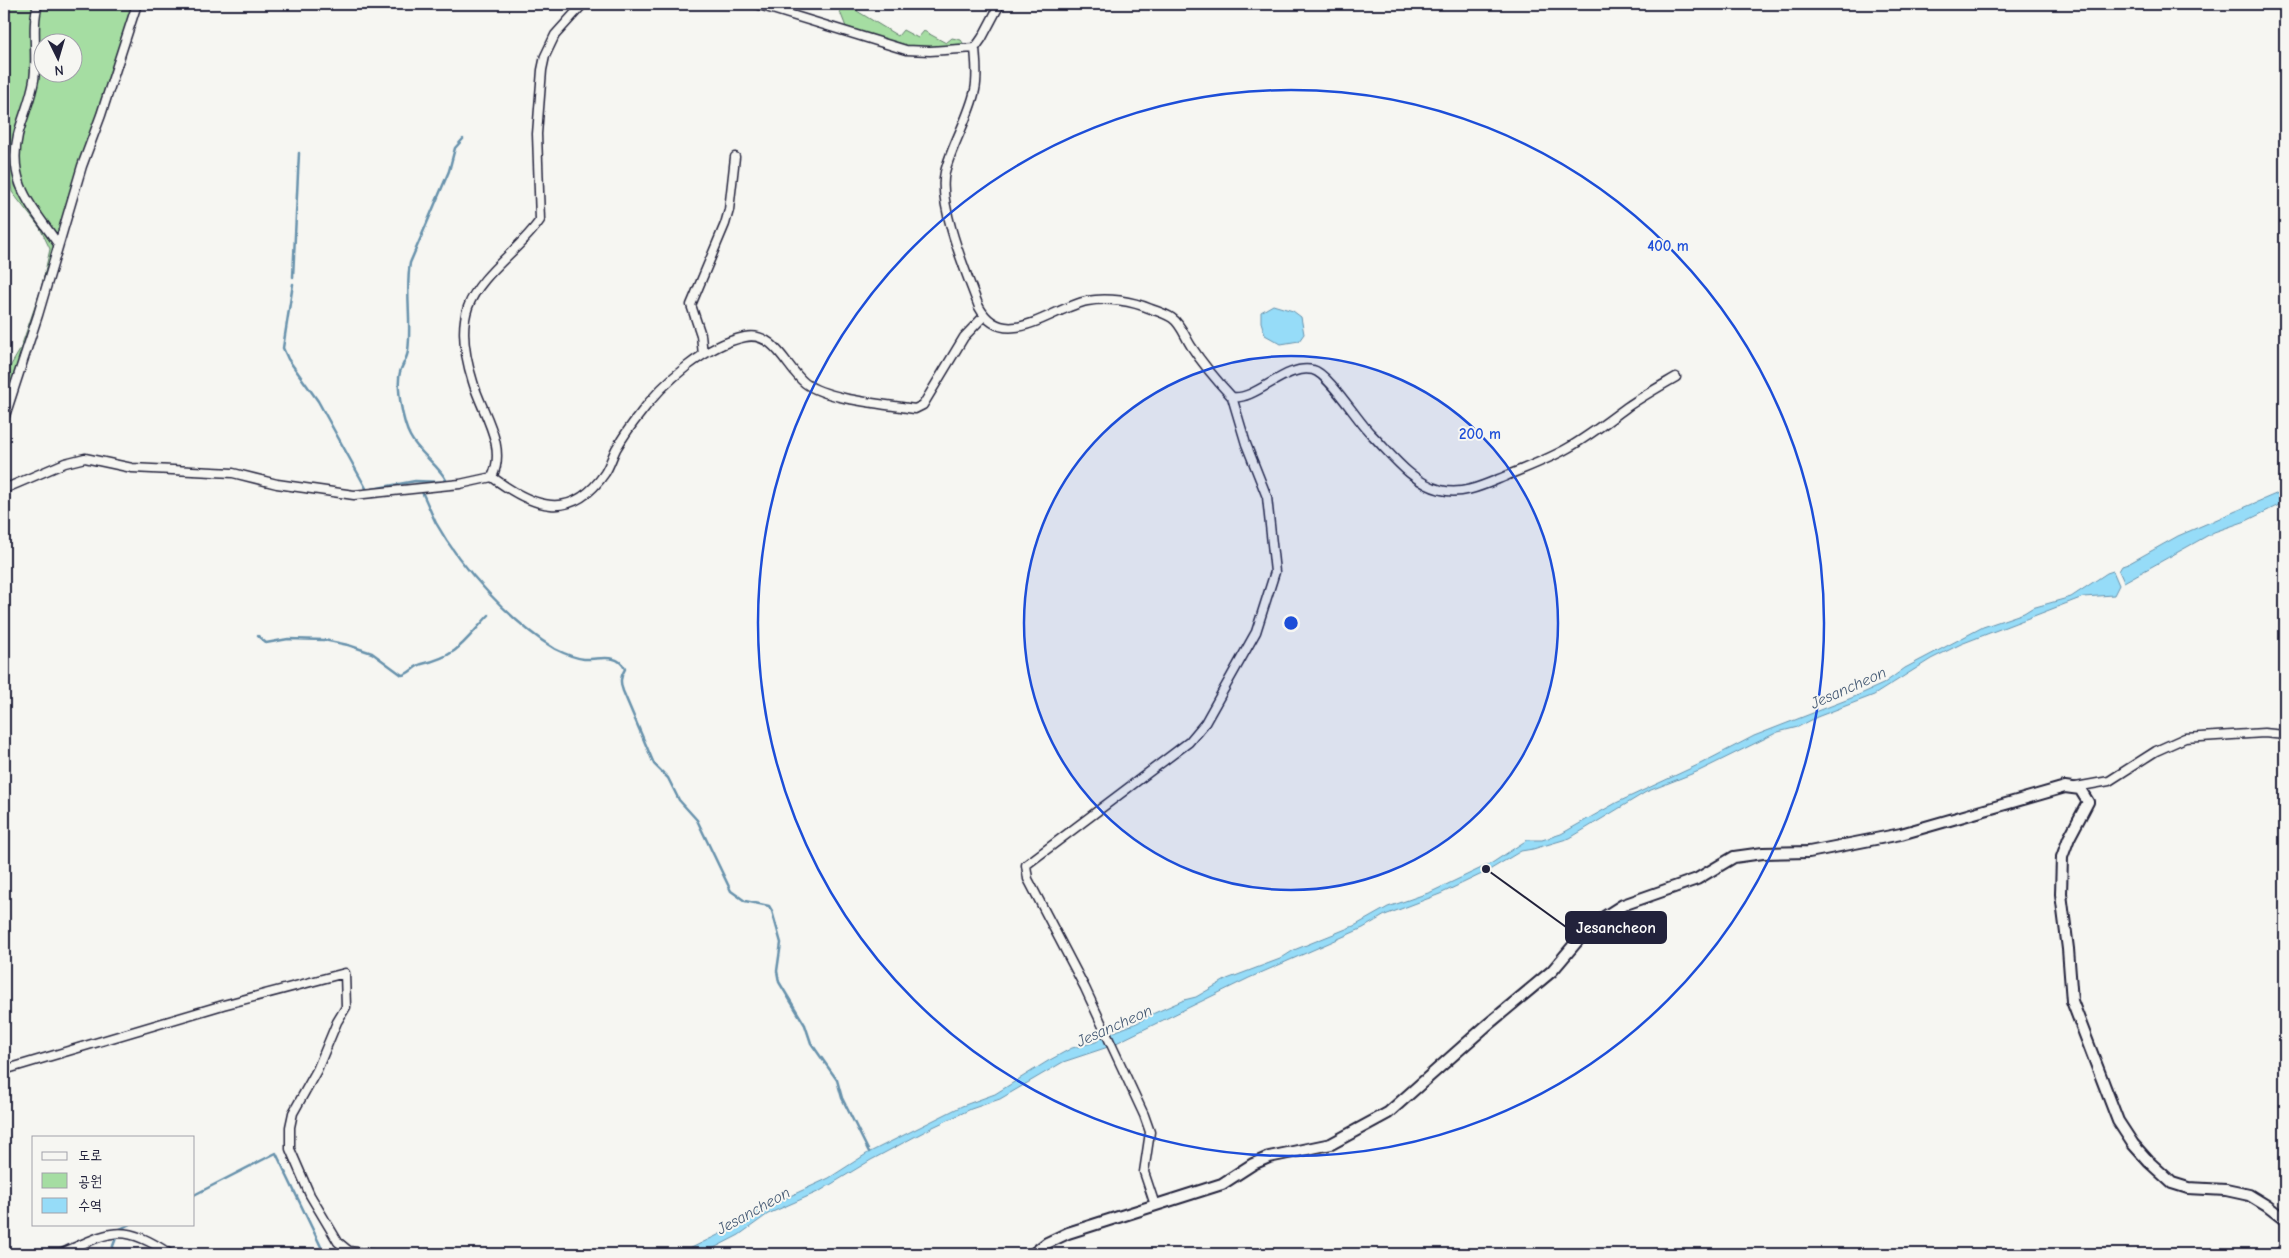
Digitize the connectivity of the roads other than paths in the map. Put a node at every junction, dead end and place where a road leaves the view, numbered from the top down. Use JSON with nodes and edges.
{"nodes":[{"id":1,"x":38,"y":4,"type":"edge"},
{"id":2,"x":138,"y":4,"type":"edge"},
{"id":3,"x":583,"y":4,"type":"edge"},
{"id":4,"x":756,"y":4,"type":"edge"},
{"id":5,"x":1000,"y":4,"type":"edge"},
{"id":6,"x":974,"y":48,"type":"junction"},
{"id":7,"x":735,"y":156,"type":"dead end"},
{"id":8,"x":58,"y":244,"type":"junction"},
{"id":9,"x":984,"y":316,"type":"junction"},
{"id":10,"x":703,"y":355,"type":"junction"},
{"id":11,"x":1676,"y":377,"type":"dead end"},
{"id":12,"x":1232,"y":397,"type":"junction"},
{"id":13,"x":4,"y":419,"type":"edge"},
{"id":14,"x":492,"y":476,"type":"junction"},
{"id":15,"x":4,"y":489,"type":"edge"},
{"id":16,"x":2285,"y":735,"type":"edge"},
{"id":17,"x":2076,"y":787,"type":"junction"},
{"id":18,"x":4,"y":1070,"type":"edge"},
{"id":19,"x":1155,"y":1205,"type":"junction"},
{"id":20,"x":2285,"y":1220,"type":"edge"},
{"id":21,"x":2285,"y":1248,"type":"edge"},
{"id":22,"x":354,"y":1253,"type":"junction"},
{"id":23,"x":60,"y":1254,"type":"edge"},
{"id":24,"x":170,"y":1254,"type":"edge"},
{"id":25,"x":340,"y":1254,"type":"edge"},
{"id":26,"x":372,"y":1254,"type":"edge"},
{"id":27,"x":440,"y":1254,"type":"edge"},
{"id":28,"x":450,"y":1254,"type":"edge"},
{"id":29,"x":1033,"y":1254,"type":"edge"},
{"id":30,"x":2280,"y":1254,"type":"edge"}],
"edges":[{"from":1,"to":8,"type":"street"},
{"from":2,"to":8,"type":"street"},
{"from":3,"to":14,"type":"street"},
{"from":4,"to":6,"type":"street"},
{"from":5,"to":6,"type":"street"},
{"from":6,"to":9,"type":"street"},
{"from":7,"to":10,"type":"street"},
{"from":8,"to":13,"type":"street"},
{"from":9,"to":10,"type":"street"},
{"from":9,"to":12,"type":"street"},
{"from":10,"to":14,"type":"street"},
{"from":11,"to":12,"type":"street"},
{"from":12,"to":19,"type":"street"},
{"from":14,"to":15,"type":"street"},
{"from":16,"to":17,"type":"street"},
{"from":17,"to":19,"type":"street"},
{"from":17,"to":20,"type":"street"},
{"from":18,"to":22,"type":"street"},
{"from":19,"to":29,"type":"street"},
{"from":21,"to":30,"type":"street"},
{"from":22,"to":25,"type":"street"},
{"from":22,"to":26,"type":"street"},
{"from":23,"to":24,"type":"street"},
{"from":27,"to":28,"type":"street"}]}
